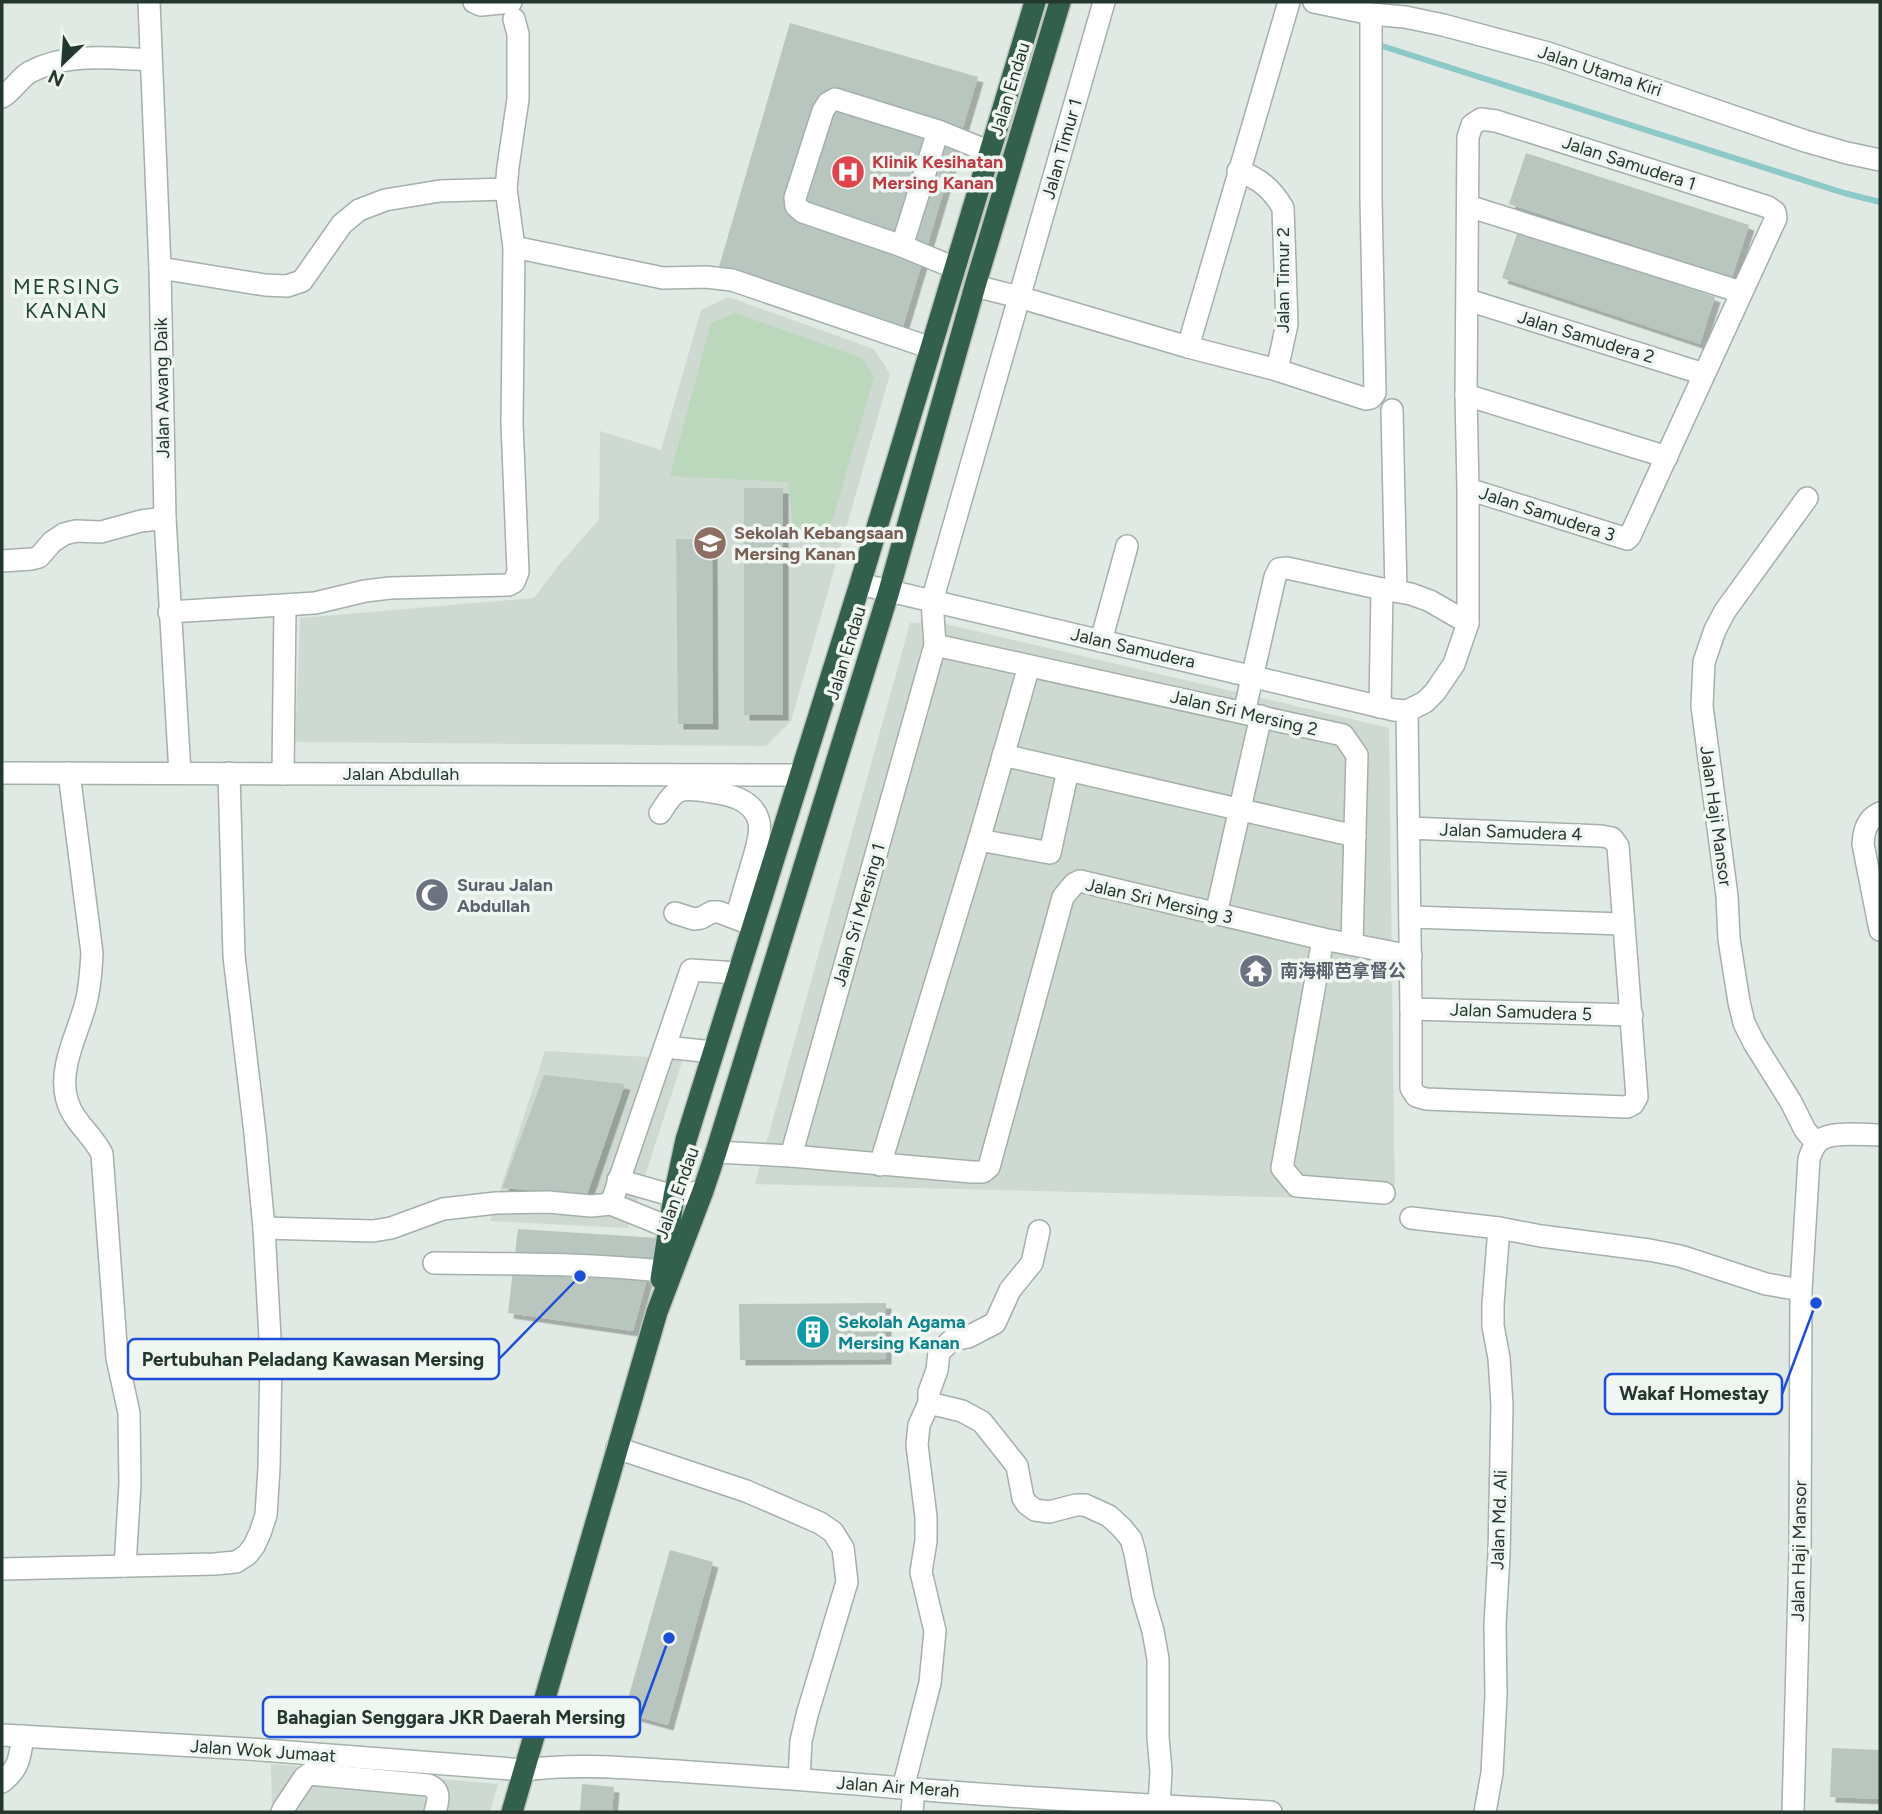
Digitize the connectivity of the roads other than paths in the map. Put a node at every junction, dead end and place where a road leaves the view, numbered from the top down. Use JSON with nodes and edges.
{"nodes":[{"id":1,"x":149,"y":2,"type":"edge"},
{"id":2,"x":1035,"y":2,"type":"edge"},
{"id":3,"x":1060,"y":2,"type":"edge"},
{"id":4,"x":1104,"y":2,"type":"edge"},
{"id":5,"x":1289,"y":2,"type":"edge"},
{"id":6,"x":1314,"y":2,"type":"edge"},
{"id":7,"x":475,"y":3,"type":"edge"},
{"id":8,"x":513,"y":10,"type":"edge"},
{"id":9,"x":1371,"y":14,"type":"junction"},
{"id":10,"x":150,"y":60,"type":"junction"},
{"id":11,"x":2,"y":97,"type":"edge"},
{"id":12,"x":938,"y":131,"type":"junction"},
{"id":13,"x":990,"y":152,"type":"junction"},
{"id":14,"x":1880,"y":160,"type":"edge"},
{"id":15,"x":1238,"y":171,"type":"junction"},
{"id":16,"x":506,"y":189,"type":"junction"},
{"id":17,"x":1468,"y":205,"type":"junction"},
{"id":18,"x":902,"y":246,"type":"junction"},
{"id":19,"x":514,"y":247,"type":"junction"},
{"id":20,"x":160,"y":268,"type":"junction"},
{"id":21,"x":955,"y":268,"type":"junction"},
{"id":22,"x":975,"y":286,"type":"junction"},
{"id":23,"x":1741,"y":292,"type":"junction"},
{"id":24,"x":1019,"y":297,"type":"junction"},
{"id":25,"x":1468,"y":300,"type":"junction"},
{"id":26,"x":1188,"y":347,"type":"junction"},
{"id":27,"x":931,"y":348,"type":"junction"},
{"id":28,"x":1277,"y":370,"type":"junction"},
{"id":29,"x":1704,"y":374,"type":"junction"},
{"id":30,"x":1466,"y":395,"type":"junction"},
{"id":31,"x":1392,"y":410,"type":"dead end"},
{"id":32,"x":1667,"y":457,"type":"junction"},
{"id":33,"x":1468,"y":489,"type":"junction"},
{"id":34,"x":1807,"y":498,"type":"dead end"},
{"id":35,"x":164,"y":518,"type":"junction"},
{"id":36,"x":1127,"y":545,"type":"dead end"},
{"id":37,"x":2,"y":561,"type":"edge"},
{"id":38,"x":860,"y":584,"type":"junction"},
{"id":39,"x":1389,"y":590,"type":"junction"},
{"id":40,"x":888,"y":591,"type":"junction"},
{"id":41,"x":932,"y":601,"type":"junction"},
{"id":42,"x":285,"y":606,"type":"junction"},
{"id":43,"x":169,"y":612,"type":"junction"},
{"id":44,"x":1468,"y":623,"type":"junction"},
{"id":45,"x":1101,"y":641,"type":"junction"},
{"id":46,"x":935,"y":645,"type":"junction"},
{"id":47,"x":1029,"y":666,"type":"junction"},
{"id":48,"x":1252,"y":676,"type":"junction"},
{"id":49,"x":1380,"y":707,"type":"junction"},
{"id":50,"x":1407,"y":711,"type":"junction"},
{"id":51,"x":1252,"y":715,"type":"junction"},
{"id":52,"x":1003,"y":755,"type":"junction"},
{"id":53,"x":1068,"y":770,"type":"junction"},
{"id":54,"x":2,"y":773,"type":"edge"},
{"id":55,"x":69,"y":773,"type":"junction"},
{"id":56,"x":180,"y":773,"type":"junction"},
{"id":57,"x":229,"y":773,"type":"junction"},
{"id":58,"x":283,"y":774,"type":"junction"},
{"id":59,"x":800,"y":775,"type":"junction"},
{"id":60,"x":1240,"y":810,"type":"junction"},
{"id":61,"x":660,"y":813,"type":"dead end"},
{"id":62,"x":1880,"y":813,"type":"edge"},
{"id":63,"x":1409,"y":828,"type":"junction"},
{"id":64,"x":1355,"y":836,"type":"junction"},
{"id":65,"x":979,"y":840,"type":"junction"},
{"id":66,"x":766,"y":853,"type":"junction"},
{"id":67,"x":1050,"y":853,"type":"junction"},
{"id":68,"x":1074,"y":884,"type":"junction"},
{"id":69,"x":676,"y":913,"type":"dead end"},
{"id":70,"x":1216,"y":914,"type":"junction"},
{"id":71,"x":1410,"y":917,"type":"junction"},
{"id":72,"x":745,"y":921,"type":"junction"},
{"id":73,"x":1623,"y":923,"type":"junction"},
{"id":74,"x":1880,"y":930,"type":"edge"},
{"id":75,"x":1323,"y":939,"type":"junction"},
{"id":76,"x":1352,"y":944,"type":"junction"},
{"id":77,"x":1411,"y":956,"type":"junction"},
{"id":78,"x":738,"y":973,"type":"junction"},
{"id":79,"x":1411,"y":1009,"type":"junction"},
{"id":80,"x":1632,"y":1015,"type":"junction"},
{"id":81,"x":664,"y":1047,"type":"junction"},
{"id":82,"x":713,"y":1052,"type":"junction"},
{"id":83,"x":1880,"y":1135,"type":"edge"},
{"id":84,"x":1818,"y":1141,"type":"junction"},
{"id":85,"x":716,"y":1152,"type":"junction"},
{"id":86,"x":791,"y":1156,"type":"junction"},
{"id":87,"x":880,"y":1165,"type":"junction"},
{"id":88,"x":618,"y":1180,"type":"junction"},
{"id":89,"x":703,"y":1191,"type":"junction"},
{"id":90,"x":1384,"y":1193,"type":"dead end"},
{"id":91,"x":674,"y":1196,"type":"junction"},
{"id":92,"x":611,"y":1204,"type":"junction"},
{"id":93,"x":1411,"y":1218,"type":"dead end"},
{"id":94,"x":668,"y":1227,"type":"junction"},
{"id":95,"x":264,"y":1228,"type":"junction"},
{"id":96,"x":1499,"y":1228,"type":"junction"},
{"id":97,"x":1039,"y":1231,"type":"dead end"},
{"id":98,"x":434,"y":1263,"type":"dead end"},
{"id":99,"x":661,"y":1271,"type":"junction"},
{"id":100,"x":1801,"y":1290,"type":"junction"},
{"id":101,"x":657,"y":1312,"type":"junction"},
{"id":102,"x":929,"y":1403,"type":"junction"},
{"id":103,"x":617,"y":1448,"type":"junction"},
{"id":104,"x":125,"y":1566,"type":"junction"},
{"id":105,"x":2,"y":1569,"type":"edge"},
{"id":106,"x":12,"y":1735,"type":"edge"},
{"id":107,"x":525,"y":1770,"type":"junction"},
{"id":108,"x":799,"y":1779,"type":"junction"},
{"id":109,"x":2,"y":1782,"type":"edge"},
{"id":110,"x":908,"y":1789,"type":"junction"},
{"id":111,"x":1159,"y":1805,"type":"junction"},
{"id":112,"x":282,"y":1812,"type":"edge"},
{"id":113,"x":435,"y":1812,"type":"edge"},
{"id":114,"x":512,"y":1812,"type":"edge"},
{"id":115,"x":912,"y":1812,"type":"edge"},
{"id":116,"x":1271,"y":1812,"type":"edge"},
{"id":117,"x":1485,"y":1812,"type":"edge"},
{"id":118,"x":1793,"y":1812,"type":"edge"}],
"edges":[{"from":1,"to":10,"type":"street","name":"Jalan Awang Daik"},
{"from":2,"to":13,"type":"highway","name":"Jalan Endau"},
{"from":3,"to":22,"type":"highway","name":"Jalan Endau"},
{"from":4,"to":24,"type":"street","name":"Jalan Timur 1"},
{"from":5,"to":15,"type":"street"},
{"from":6,"to":9,"type":"street","name":"Jalan Utama Kiri"},
{"from":7,"to":8,"type":"street"},
{"from":8,"to":16,"type":"street"},
{"from":9,"to":14,"type":"street","name":"Jalan Utama Kiri"},
{"from":9,"to":28,"type":"street"},
{"from":10,"to":11,"type":"street"},
{"from":10,"to":20,"type":"street","name":"Jalan Awang Daik"},
{"from":12,"to":13,"type":"street"},
{"from":12,"to":18,"type":"street"},
{"from":12,"to":18,"type":"street"},
{"from":13,"to":21,"type":"highway","name":"Jalan Endau"},
{"from":15,"to":26,"type":"street"},
{"from":15,"to":28,"type":"street","name":"Jalan Timur 2"},
{"from":16,"to":19,"type":"street"},
{"from":16,"to":20,"type":"street"},
{"from":17,"to":23,"type":"street"},
{"from":17,"to":23,"type":"street","name":"Jalan Samudera 1"},
{"from":17,"to":25,"type":"street"},
{"from":18,"to":21,"type":"street"},
{"from":19,"to":27,"type":"street"},
{"from":19,"to":42,"type":"street"},
{"from":20,"to":35,"type":"street","name":"Jalan Awang Daik"},
{"from":21,"to":27,"type":"highway","name":"Jalan Endau"},
{"from":22,"to":24,"type":"street"},
{"from":22,"to":40,"type":"highway","name":"Jalan Endau"},
{"from":23,"to":29,"type":"street"},
{"from":24,"to":26,"type":"street"},
{"from":24,"to":41,"type":"street","name":"Jalan Timur 1"},
{"from":25,"to":29,"type":"street","name":"Jalan Samudera 2"},
{"from":25,"to":30,"type":"street"},
{"from":26,"to":28,"type":"street"},
{"from":27,"to":38,"type":"highway","name":"Jalan Endau"},
{"from":29,"to":32,"type":"street"},
{"from":30,"to":32,"type":"street"},
{"from":30,"to":33,"type":"street"},
{"from":31,"to":39,"type":"street"},
{"from":32,"to":33,"type":"street","name":"Jalan Samudera 3"},
{"from":33,"to":44,"type":"street"},
{"from":34,"to":84,"type":"street","name":"Jalan Haji Mansor"},
{"from":35,"to":37,"type":"street"},
{"from":35,"to":43,"type":"street","name":"Jalan Awang Daik"},
{"from":36,"to":45,"type":"street"},
{"from":38,"to":40,"type":"street","name":"Jalan Samudera"},
{"from":38,"to":59,"type":"highway","name":"Jalan Endau"},
{"from":39,"to":44,"type":"street"},
{"from":39,"to":48,"type":"street"},
{"from":39,"to":49,"type":"street"},
{"from":40,"to":41,"type":"street","name":"Jalan Samudera"},
{"from":40,"to":85,"type":"highway","name":"Jalan Endau"},
{"from":41,"to":45,"type":"street","name":"Jalan Samudera"},
{"from":41,"to":46,"type":"street","name":"Jalan Sri Mersing 1"},
{"from":42,"to":43,"type":"street"},
{"from":42,"to":58,"type":"street"},
{"from":43,"to":56,"type":"street","name":"Jalan Awang Daik"},
{"from":44,"to":50,"type":"street"},
{"from":45,"to":48,"type":"street","name":"Jalan Samudera"},
{"from":46,"to":47,"type":"street","name":"Jalan Sri Mersing 2"},
{"from":46,"to":86,"type":"street","name":"Jalan Sri Mersing 1"},
{"from":47,"to":51,"type":"street","name":"Jalan Sri Mersing 2"},
{"from":47,"to":52,"type":"street"},
{"from":48,"to":49,"type":"street","name":"Jalan Samudera"},
{"from":48,"to":51,"type":"street"},
{"from":49,"to":50,"type":"street","name":"Jalan Samudera"},
{"from":50,"to":63,"type":"street"},
{"from":51,"to":60,"type":"street"},
{"from":51,"to":64,"type":"street","name":"Jalan Sri Mersing 2"},
{"from":52,"to":53,"type":"street"},
{"from":52,"to":65,"type":"street"},
{"from":53,"to":60,"type":"street"},
{"from":53,"to":67,"type":"street"},
{"from":54,"to":55,"type":"street","name":"Jalan Abdullah"},
{"from":55,"to":56,"type":"street","name":"Jalan Abdullah"},
{"from":55,"to":104,"type":"street"},
{"from":56,"to":57,"type":"street","name":"Jalan Abdullah"},
{"from":57,"to":58,"type":"street","name":"Jalan Abdullah"},
{"from":57,"to":95,"type":"street"},
{"from":58,"to":59,"type":"street","name":"Jalan Abdullah"},
{"from":59,"to":66,"type":"highway","name":"Jalan Endau"},
{"from":60,"to":64,"type":"street"},
{"from":60,"to":70,"type":"street"},
{"from":61,"to":66,"type":"street"},
{"from":62,"to":74,"type":"street"},
{"from":63,"to":71,"type":"street"},
{"from":63,"to":73,"type":"street","name":"Jalan Samudera 4"},
{"from":64,"to":76,"type":"street","name":"Jalan Sri Mersing 2"},
{"from":65,"to":67,"type":"street"},
{"from":65,"to":87,"type":"street"},
{"from":66,"to":72,"type":"highway","name":"Jalan Endau"},
{"from":67,"to":68,"type":"street"},
{"from":68,"to":70,"type":"street","name":"Jalan Sri Mersing 3"},
{"from":68,"to":87,"type":"street","name":"Jalan Sri Mersing 3"},
{"from":69,"to":72,"type":"street"},
{"from":70,"to":75,"type":"street","name":"Jalan Sri Mersing 3"},
{"from":71,"to":73,"type":"street"},
{"from":71,"to":77,"type":"street"},
{"from":72,"to":78,"type":"highway","name":"Jalan Endau"},
{"from":73,"to":80,"type":"street"},
{"from":75,"to":76,"type":"street","name":"Jalan Sri Mersing 3"},
{"from":75,"to":90,"type":"street"},
{"from":76,"to":77,"type":"street","name":"Jalan Sri Mersing 3"},
{"from":77,"to":79,"type":"street"},
{"from":78,"to":81,"type":"street"},
{"from":78,"to":82,"type":"highway","name":"Jalan Endau"},
{"from":79,"to":80,"type":"street","name":"Jalan Samudera 5"},
{"from":79,"to":80,"type":"street"},
{"from":81,"to":82,"type":"street"},
{"from":81,"to":88,"type":"street"},
{"from":82,"to":91,"type":"highway","name":"Jalan Endau"},
{"from":83,"to":84,"type":"street"},
{"from":84,"to":100,"type":"street","name":"Jalan Haji Mansor"},
{"from":85,"to":86,"type":"street"},
{"from":85,"to":89,"type":"highway","name":"Jalan Endau"},
{"from":86,"to":87,"type":"street"},
{"from":88,"to":91,"type":"street"},
{"from":88,"to":92,"type":"street"},
{"from":89,"to":91,"type":"street"},
{"from":89,"to":101,"type":"highway","name":"Jalan Endau"},
{"from":91,"to":94,"type":"highway","name":"Jalan Endau"},
{"from":92,"to":94,"type":"street"},
{"from":92,"to":95,"type":"street"},
{"from":93,"to":96,"type":"street"},
{"from":94,"to":99,"type":"highway","name":"Jalan Endau"},
{"from":95,"to":104,"type":"street"},
{"from":96,"to":100,"type":"street"},
{"from":96,"to":117,"type":"street","name":"Jalan Md. Ali"},
{"from":97,"to":102,"type":"street"},
{"from":98,"to":99,"type":"street"},
{"from":99,"to":101,"type":"highway","name":"Jalan Endau"},
{"from":100,"to":118,"type":"street","name":"Jalan Haji Mansor"},
{"from":101,"to":103,"type":"highway","name":"Jalan Endau"},
{"from":102,"to":110,"type":"street"},
{"from":102,"to":111,"type":"street"},
{"from":103,"to":107,"type":"highway","name":"Jalan Endau"},
{"from":103,"to":108,"type":"street"},
{"from":104,"to":105,"type":"street"},
{"from":106,"to":107,"type":"street","name":"Jalan Wok Jumaat"},
{"from":106,"to":109,"type":"street"},
{"from":107,"to":108,"type":"street","name":"Jalan Air Merah"},
{"from":107,"to":114,"type":"highway","name":"Jalan Endau"},
{"from":108,"to":110,"type":"street","name":"Jalan Air Merah"},
{"from":110,"to":111,"type":"street","name":"Jalan Air Merah"},
{"from":110,"to":115,"type":"street"},
{"from":111,"to":116,"type":"street","name":"Jalan Air Merah"},
{"from":112,"to":113,"type":"street"}]}
